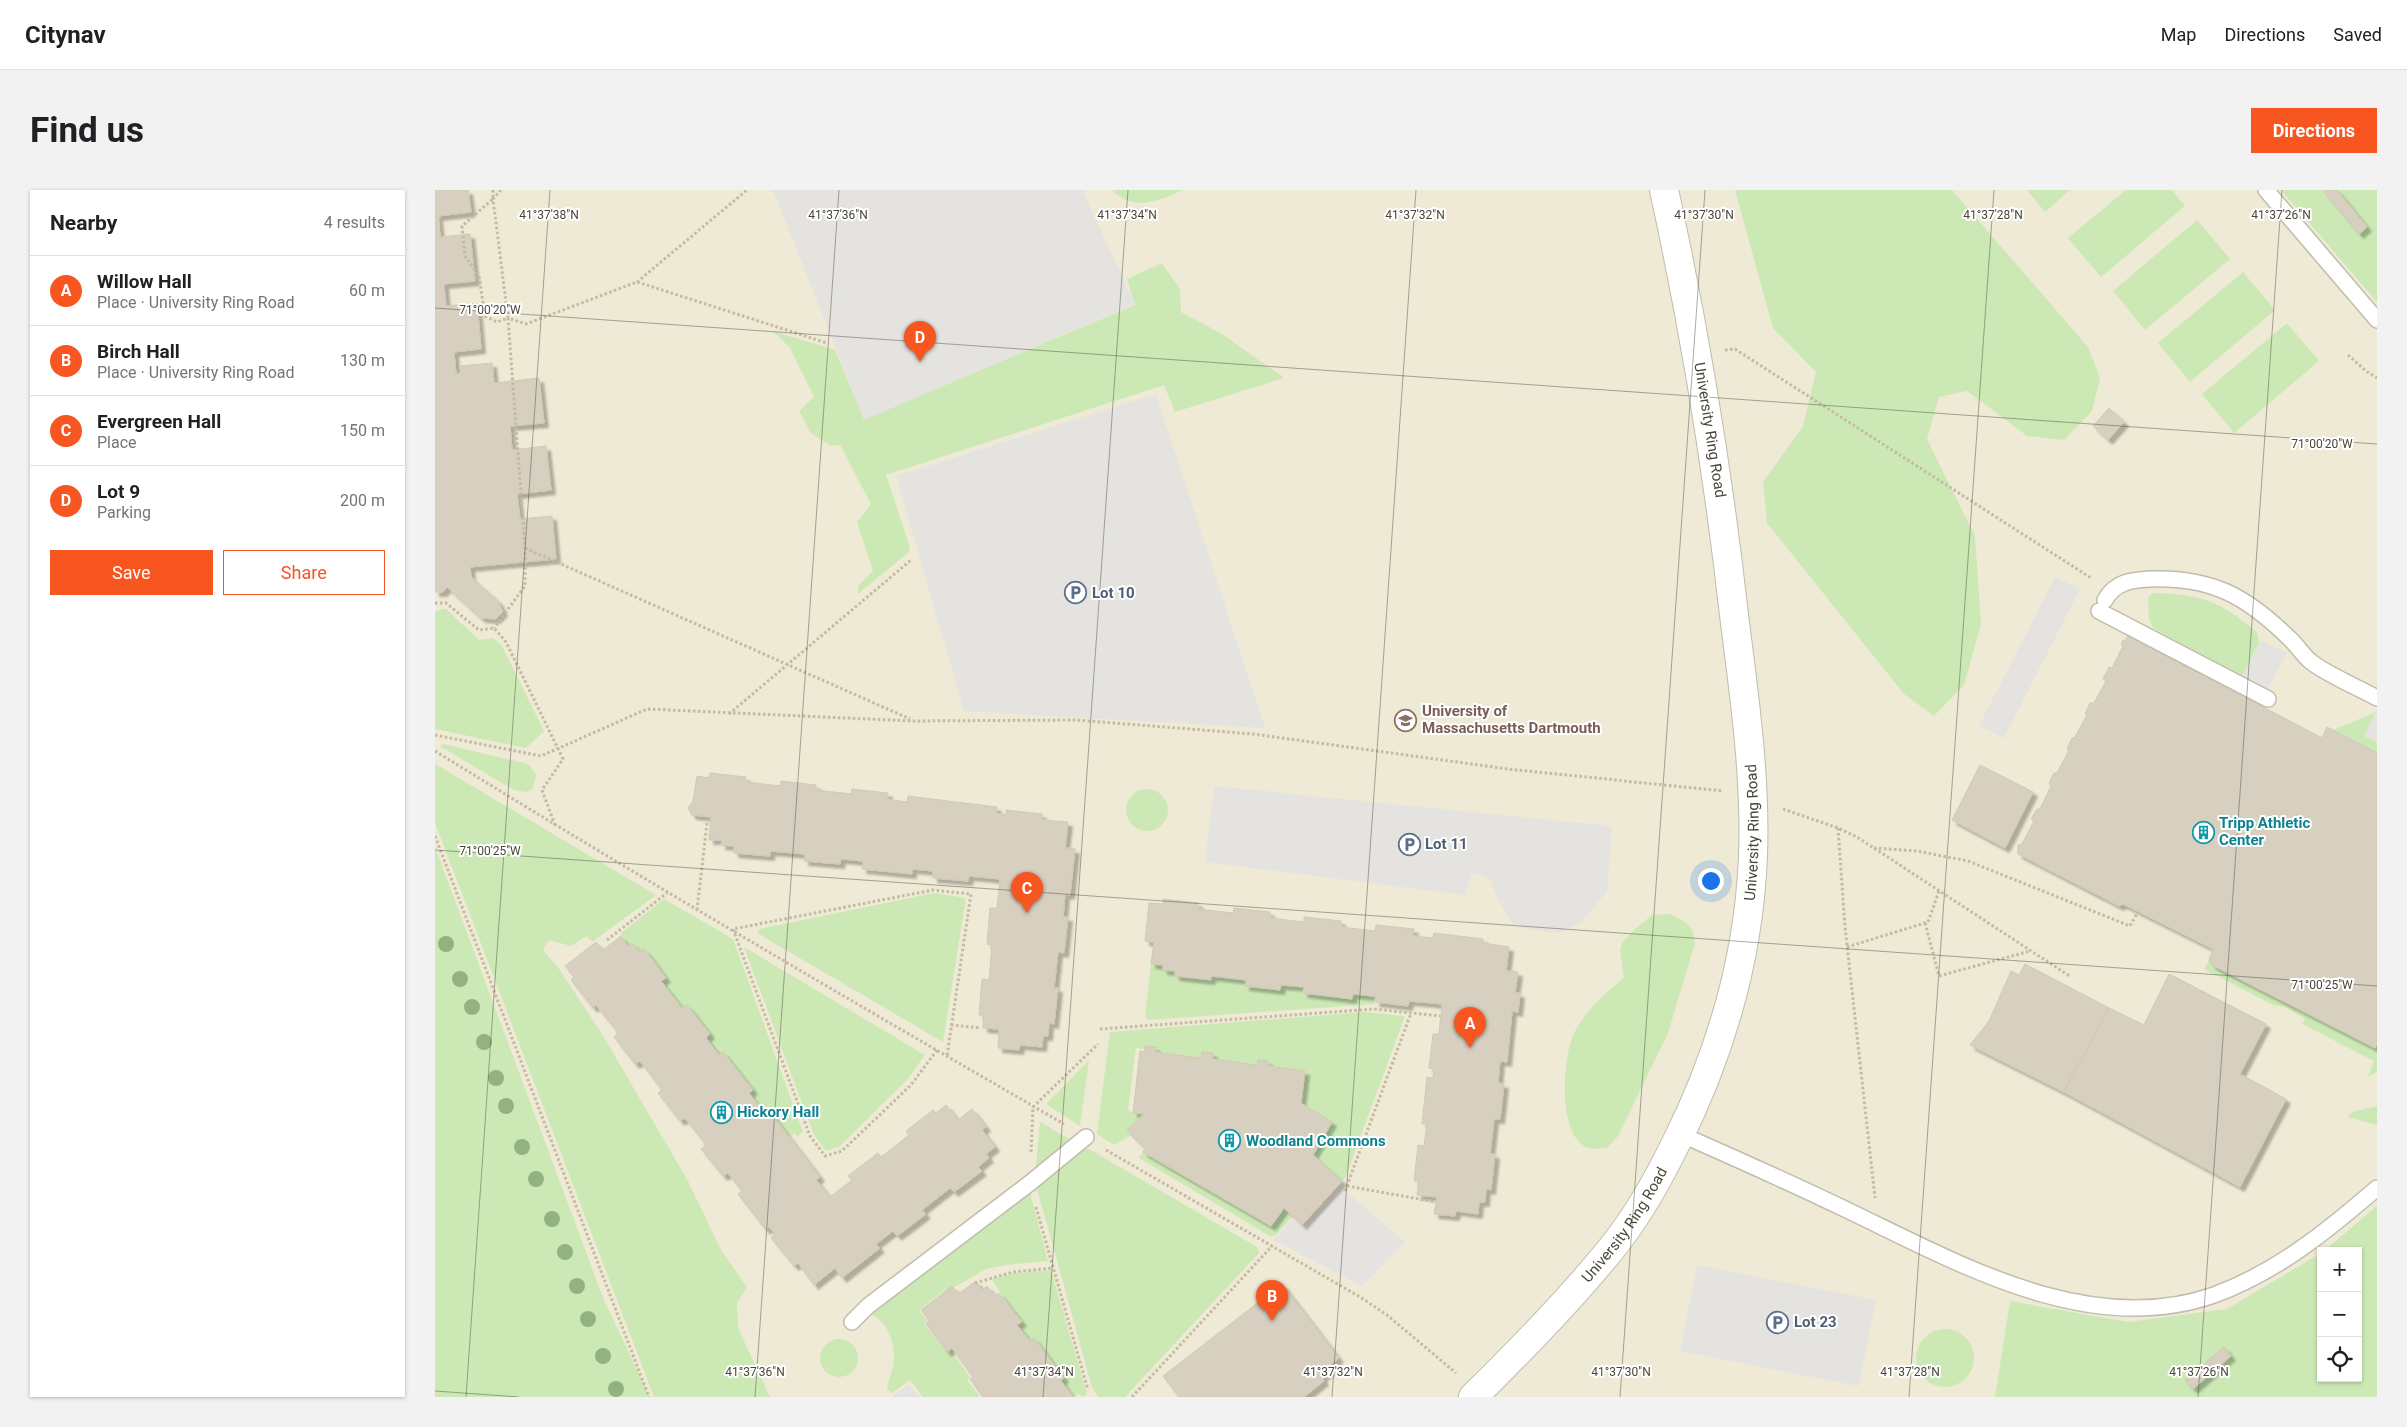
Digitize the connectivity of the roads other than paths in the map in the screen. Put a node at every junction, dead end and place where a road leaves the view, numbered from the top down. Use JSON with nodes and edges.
{"nodes":[{"id":1,"x":1664,"y":190,"type":"edge"},
{"id":2,"x":2266,"y":190,"type":"edge"},
{"id":3,"x":2377,"y":320,"type":"edge"},
{"id":4,"x":2377,"y":698,"type":"edge"},
{"id":5,"x":2268,"y":699,"type":"dead end"},
{"id":6,"x":1680,"y":1134,"type":"junction"},
{"id":7,"x":1086,"y":1137,"type":"road end"},
{"id":8,"x":2377,"y":1188,"type":"edge"},
{"id":9,"x":852,"y":1322,"type":"dead end"},
{"id":10,"x":1473,"y":1397,"type":"edge"}],
"edges":[{"from":1,"to":6,"type":"street","name":"University Ring Road"},
{"from":2,"to":3,"type":"lane"},
{"from":4,"to":5,"type":"lane"},
{"from":6,"to":8,"type":"lane"},
{"from":6,"to":10,"type":"street","name":"University Ring Road"},
{"from":7,"to":9,"type":"lane"}]}
